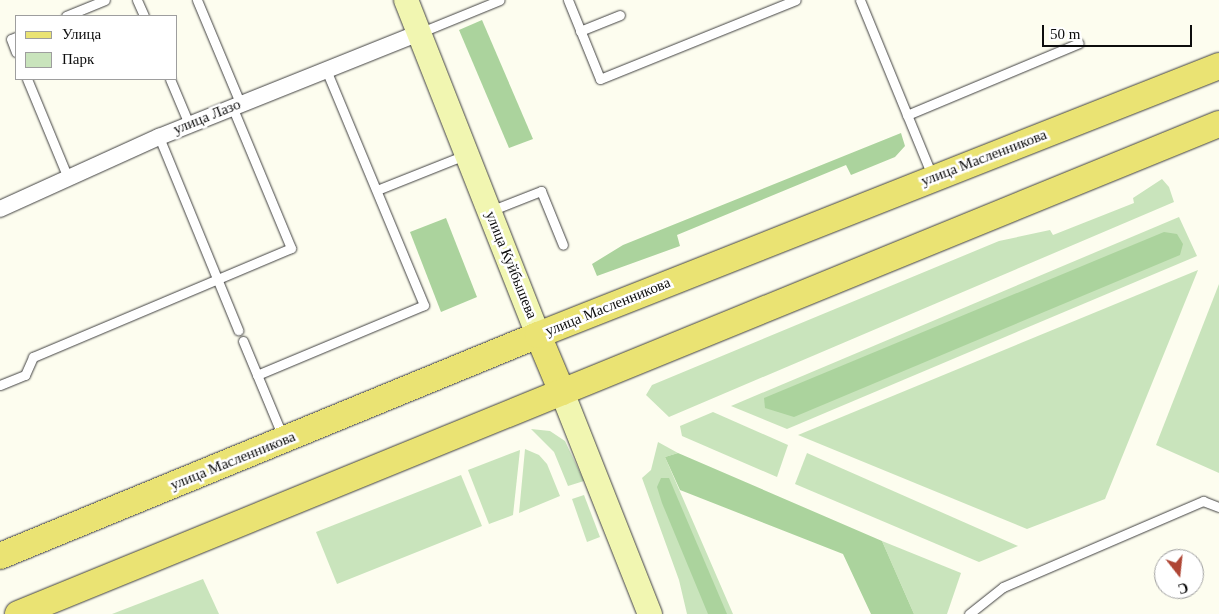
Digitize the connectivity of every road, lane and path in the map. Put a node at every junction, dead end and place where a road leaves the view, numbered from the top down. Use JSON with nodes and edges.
{"nodes":[{"id":1,"x":105,"y":0,"type":"edge"},
{"id":2,"x":138,"y":0,"type":"edge"},
{"id":3,"x":197,"y":0,"type":"edge"},
{"id":4,"x":406,"y":0,"type":"edge"},
{"id":5,"x":500,"y":0,"type":"edge"},
{"id":6,"x":568,"y":0,"type":"edge"},
{"id":7,"x":796,"y":0,"type":"edge"},
{"id":8,"x":860,"y":0,"type":"edge"},
{"id":9,"x":68,"y":15,"type":"edge"},
{"id":10,"x":144,"y":15,"type":"edge"},
{"id":11,"x":620,"y":15,"type":"dead end"},
{"id":12,"x":580,"y":31,"type":"junction"},
{"id":13,"x":419,"y":33,"type":"junction"},
{"id":14,"x":15,"y":37,"type":"edge"},
{"id":15,"x":1080,"y":43,"type":"dead end"},
{"id":16,"x":15,"y":49,"type":"edge"},
{"id":17,"x":1219,"y":66,"type":"edge"},
{"id":18,"x":326,"y":70,"type":"junction"},
{"id":19,"x":27,"y":80,"type":"edge"},
{"id":20,"x":170,"y":80,"type":"edge"},
{"id":21,"x":236,"y":105,"type":"junction"},
{"id":22,"x":907,"y":115,"type":"junction"},
{"id":23,"x":189,"y":124,"type":"junction"},
{"id":24,"x":1219,"y":124,"type":"edge"},
{"id":25,"x":159,"y":136,"type":"junction"},
{"id":26,"x":468,"y":154,"type":"junction"},
{"id":27,"x":68,"y":178,"type":"junction"},
{"id":28,"x":933,"y":178,"type":"junction"},
{"id":29,"x":377,"y":190,"type":"junction"},
{"id":30,"x":0,"y":209,"type":"edge"},
{"id":31,"x":489,"y":211,"type":"junction"},
{"id":32,"x":563,"y":245,"type":"dead end"},
{"id":33,"x":217,"y":278,"type":"junction"},
{"id":34,"x":238,"y":330,"type":"dead end"},
{"id":35,"x":538,"y":335,"type":"junction"},
{"id":36,"x":243,"y":341,"type":"dead end"},
{"id":37,"x":257,"y":375,"type":"junction"},
{"id":38,"x":0,"y":385,"type":"edge"},
{"id":39,"x":562,"y":392,"type":"junction"},
{"id":40,"x":284,"y":440,"type":"junction"},
{"id":41,"x":1219,"y":507,"type":"edge"},
{"id":42,"x":0,"y":556,"type":"edge"},
{"id":43,"x":18,"y":614,"type":"edge"},
{"id":44,"x":650,"y":614,"type":"edge"},
{"id":45,"x":969,"y":614,"type":"edge"}],
"edges":[{"from":1,"to":9,"type":"lane"},
{"from":2,"to":10,"type":"lane"},
{"from":3,"to":21,"type":"lane"},
{"from":4,"to":13,"type":"main road","name":"улица Куйбышева"},
{"from":5,"to":13,"type":"lane"},
{"from":6,"to":12,"type":"lane"},
{"from":7,"to":12,"type":"lane"},
{"from":8,"to":22,"type":"lane"},
{"from":11,"to":12,"type":"lane"},
{"from":13,"to":18,"type":"street","name":"улица Лазо"},
{"from":13,"to":26,"type":"main road","name":"улица Куйбышева"},
{"from":14,"to":16,"type":"lane"},
{"from":15,"to":22,"type":"lane"},
{"from":17,"to":28,"type":"main road","name":"улица Масленникова"},
{"from":18,"to":21,"type":"street","name":"улица Лазо"},
{"from":18,"to":29,"type":"lane"},
{"from":19,"to":27,"type":"lane"},
{"from":20,"to":23,"type":"lane"},
{"from":21,"to":23,"type":"street","name":"улица Лазо"},
{"from":21,"to":33,"type":"lane"},
{"from":22,"to":28,"type":"lane"},
{"from":23,"to":25,"type":"street","name":"улица Лазо"},
{"from":24,"to":39,"type":"main road"},
{"from":25,"to":27,"type":"street","name":"улица Лазо"},
{"from":25,"to":33,"type":"lane"},
{"from":26,"to":29,"type":"lane"},
{"from":26,"to":31,"type":"main road","name":"улица Куйбышева"},
{"from":27,"to":30,"type":"street","name":"улица Лазо"},
{"from":28,"to":35,"type":"main road","name":"улица Масленникова"},
{"from":29,"to":37,"type":"lane"},
{"from":31,"to":32,"type":"lane"},
{"from":31,"to":35,"type":"main road","name":"улица Куйбышева"},
{"from":33,"to":34,"type":"lane"},
{"from":33,"to":38,"type":"lane"},
{"from":35,"to":39,"type":"main road","name":"улица Куйбышева"},
{"from":35,"to":40,"type":"main road","name":"улица Масленникова"},
{"from":36,"to":37,"type":"lane"},
{"from":37,"to":40,"type":"lane"},
{"from":39,"to":43,"type":"main road"},
{"from":39,"to":44,"type":"main road","name":"улица Куйбышева"},
{"from":40,"to":42,"type":"main road","name":"улица Масленникова"},
{"from":41,"to":45,"type":"lane"}]}
